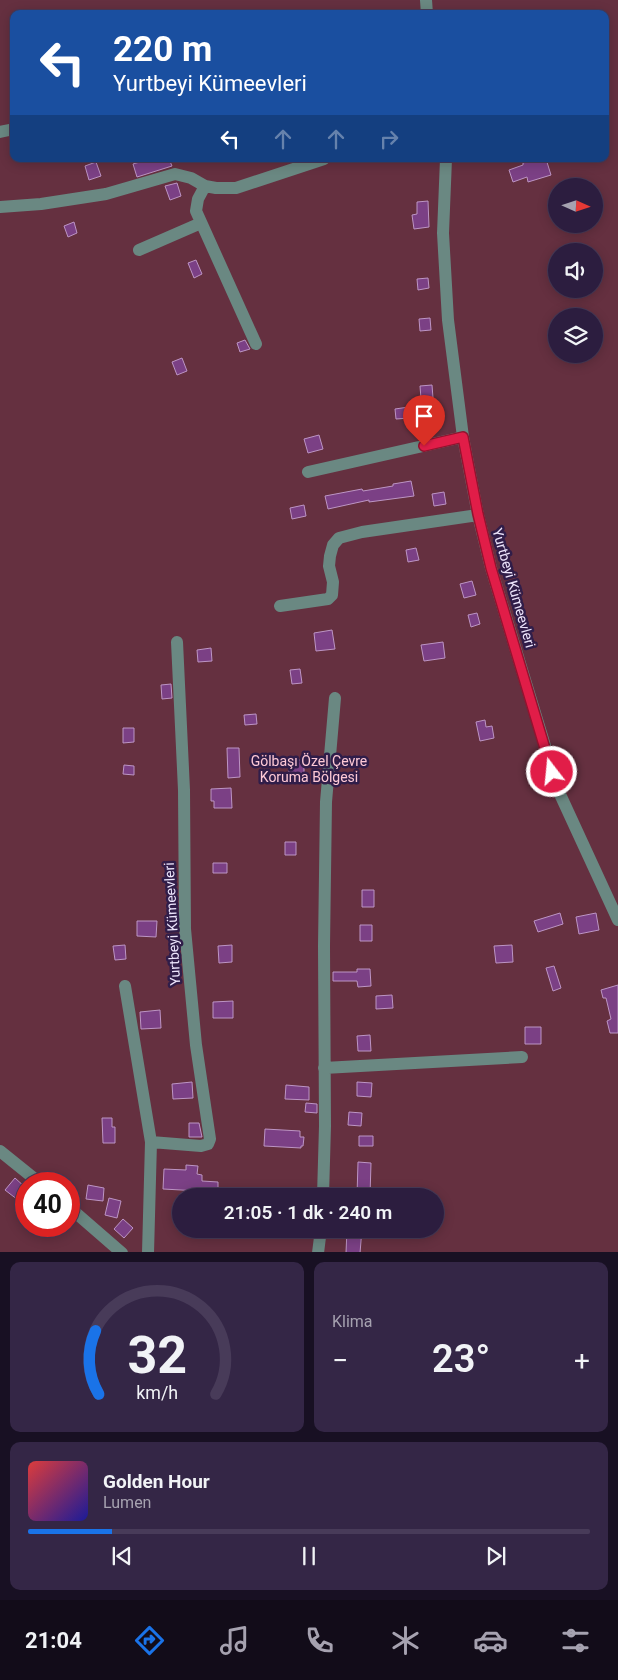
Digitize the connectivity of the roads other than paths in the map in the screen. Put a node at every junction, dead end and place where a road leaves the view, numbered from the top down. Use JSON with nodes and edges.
{"nodes":[{"id":1,"x":315,"y":162,"type":"edge"},
{"id":2,"x":446,"y":162,"type":"edge"},
{"id":3,"x":205,"y":186,"type":"junction"},
{"id":4,"x":0,"y":207,"type":"edge"},
{"id":5,"x":201,"y":223,"type":"junction"},
{"id":6,"x":139,"y":250,"type":"dead end"},
{"id":7,"x":256,"y":344,"type":"dead end"},
{"id":8,"x":463,"y":437,"type":"junction"},
{"id":9,"x":308,"y":472,"type":"dead end"},
{"id":10,"x":478,"y":514,"type":"junction"},
{"id":11,"x":280,"y":606,"type":"dead end"},
{"id":12,"x":177,"y":642,"type":"dead end"},
{"id":13,"x":335,"y":698,"type":"dead end"},
{"id":14,"x":618,"y":920,"type":"edge"},
{"id":15,"x":125,"y":986,"type":"dead end"},
{"id":16,"x":522,"y":1057,"type":"dead end"},
{"id":17,"x":324,"y":1068,"type":"junction"},
{"id":18,"x":151,"y":1142,"type":"junction"},
{"id":19,"x":0,"y":1152,"type":"edge"},
{"id":20,"x":26,"y":1172,"type":"edge"},
{"id":21,"x":323,"y":1188,"type":"edge"},
{"id":22,"x":80,"y":1216,"type":"edge"},
{"id":23,"x":319,"y":1238,"type":"edge"},
{"id":24,"x":122,"y":1252,"type":"edge"},
{"id":25,"x":148,"y":1252,"type":"edge"},
{"id":26,"x":318,"y":1252,"type":"edge"}],
"edges":[{"from":1,"to":3,"type":"street"},
{"from":2,"to":8,"type":"street","name":"Yurtbeyi Kümeevleri"},
{"from":3,"to":4,"type":"street"},
{"from":3,"to":5,"type":"street"},
{"from":5,"to":6,"type":"street"},
{"from":5,"to":7,"type":"street"},
{"from":8,"to":9,"type":"street"},
{"from":8,"to":10,"type":"street","name":"Yurtbeyi Kümeevleri"},
{"from":10,"to":11,"type":"street","name":"Yurtbeyi Kümeevleri"},
{"from":10,"to":14,"type":"street","name":"Yurtbeyi Kümeevleri"},
{"from":12,"to":18,"type":"street","name":"Yurtbeyi Kümeevleri"},
{"from":13,"to":17,"type":"street"},
{"from":15,"to":18,"type":"street"},
{"from":16,"to":17,"type":"street"},
{"from":17,"to":21,"type":"street"},
{"from":18,"to":25,"type":"street"},
{"from":19,"to":20,"type":"street"},
{"from":22,"to":24,"type":"street"},
{"from":23,"to":26,"type":"street"}]}
